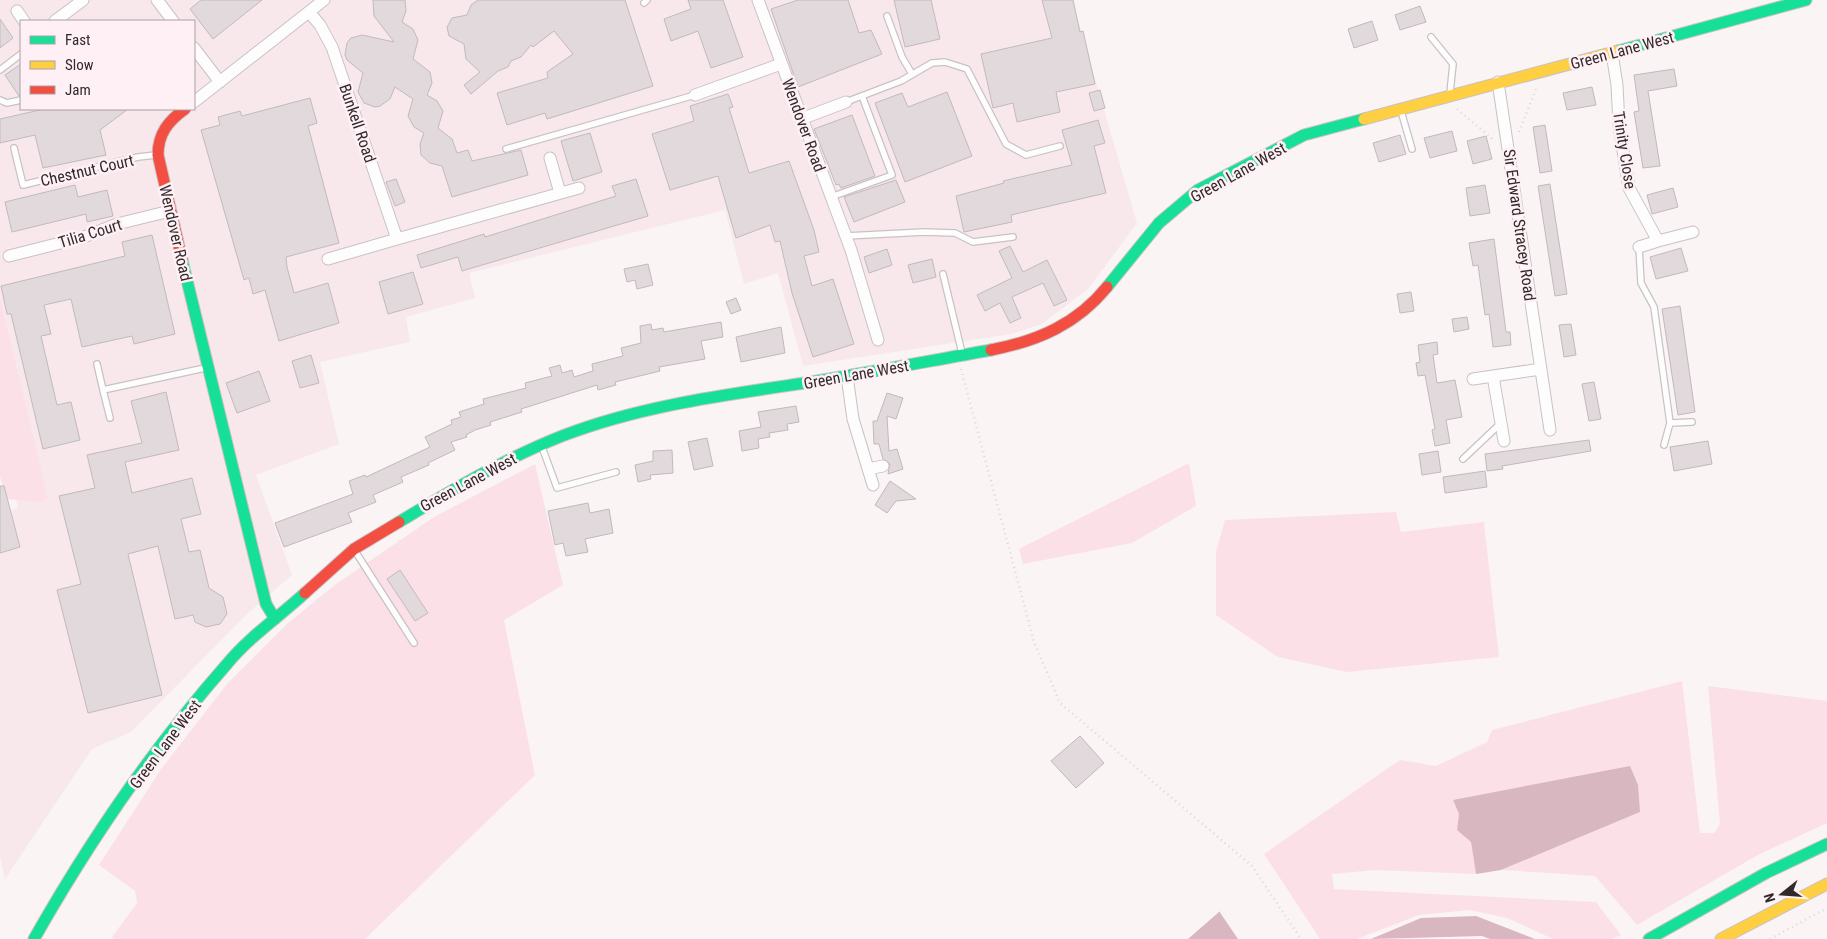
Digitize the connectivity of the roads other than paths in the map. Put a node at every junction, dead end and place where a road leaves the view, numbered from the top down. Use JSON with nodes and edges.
{"nodes":[{"id":1,"x":83,"y":0,"type":"edge"},
{"id":2,"x":157,"y":0,"type":"edge"},
{"id":3,"x":324,"y":0,"type":"edge"},
{"id":4,"x":1806,"y":0,"type":"edge"},
{"id":5,"x":761,"y":1,"type":"edge"},
{"id":6,"x":16,"y":11,"type":"dead end"},
{"id":7,"x":309,"y":12,"type":"junction"},
{"id":8,"x":887,"y":16,"type":"dead end"},
{"id":9,"x":23,"y":20,"type":"edge"},
{"id":10,"x":56,"y":20,"type":"edge"},
{"id":11,"x":172,"y":20,"type":"edge"},
{"id":12,"x":1431,"y":38,"type":"dead end"},
{"id":13,"x":195,"y":49,"type":"edge"},
{"id":14,"x":1612,"y":54,"type":"junction"},
{"id":15,"x":20,"y":55,"type":"edge"},
{"id":16,"x":781,"y":64,"type":"junction"},
{"id":17,"x":0,"y":70,"type":"edge"},
{"id":18,"x":912,"y":74,"type":"junction"},
{"id":19,"x":220,"y":82,"type":"junction"},
{"id":20,"x":1498,"y":82,"type":"junction"},
{"id":21,"x":695,"y":95,"type":"joint"},
{"id":22,"x":862,"y":96,"type":"junction"},
{"id":23,"x":1446,"y":96,"type":"junction"},
{"id":24,"x":0,"y":100,"type":"edge"},
{"id":25,"x":20,"y":100,"type":"edge"},
{"id":26,"x":195,"y":101,"type":"edge"},
{"id":27,"x":846,"y":102,"type":"joint"},
{"id":28,"x":1400,"y":108,"type":"junction"},
{"id":29,"x":184,"y":110,"type":"edge"},
{"id":30,"x":801,"y":118,"type":"junction"},
{"id":31,"x":1060,"y":146,"type":"dead end"},
{"id":32,"x":14,"y":148,"type":"dead end"},
{"id":33,"x":506,"y":149,"type":"dead end"},
{"id":34,"x":1412,"y":149,"type":"dead end"},
{"id":35,"x":158,"y":155,"type":"junction"},
{"id":36,"x":550,"y":158,"type":"dead end"},
{"id":37,"x":579,"y":188,"type":"dead end"},
{"id":38,"x":560,"y":193,"type":"junction"},
{"id":39,"x":831,"y":197,"type":"junction"},
{"id":40,"x":170,"y":211,"type":"junction"},
{"id":41,"x":1693,"y":232,"type":"dead end"},
{"id":42,"x":846,"y":236,"type":"junction"},
{"id":43,"x":1013,"y":237,"type":"dead end"},
{"id":44,"x":397,"y":239,"type":"junction"},
{"id":45,"x":1658,"y":241,"type":"junction"},
{"id":46,"x":1639,"y":247,"type":"joint"},
{"id":47,"x":9,"y":256,"type":"dead end"},
{"id":48,"x":328,"y":259,"type":"dead end"},
{"id":49,"x":943,"y":274,"type":"dead end"},
{"id":50,"x":878,"y":340,"type":"dead end"},
{"id":51,"x":960,"y":355,"type":"junction"},
{"id":52,"x":97,"y":364,"type":"dead end"},
{"id":53,"x":207,"y":367,"type":"junction"},
{"id":54,"x":1541,"y":369,"type":"junction"},
{"id":55,"x":847,"y":376,"type":"junction"},
{"id":56,"x":1493,"y":376,"type":"junction"},
{"id":57,"x":1473,"y":379,"type":"dead end"},
{"id":58,"x":103,"y":390,"type":"junction"},
{"id":59,"x":110,"y":418,"type":"dead end"},
{"id":60,"x":1692,"y":422,"type":"dead end"},
{"id":61,"x":1501,"y":423,"type":"junction"},
{"id":62,"x":1670,"y":423,"type":"junction"},
{"id":63,"x":1550,"y":430,"type":"dead end"},
{"id":64,"x":1504,"y":441,"type":"dead end"},
{"id":65,"x":541,"y":445,"type":"junction"},
{"id":66,"x":1664,"y":445,"type":"dead end"},
{"id":67,"x":1463,"y":459,"type":"dead end"},
{"id":68,"x":883,"y":466,"type":"dead end"},
{"id":69,"x":868,"y":469,"type":"junction"},
{"id":70,"x":616,"y":472,"type":"dead end"},
{"id":71,"x":873,"y":485,"type":"dead end"},
{"id":72,"x":354,"y":549,"type":"junction"},
{"id":73,"x":275,"y":619,"type":"junction"},
{"id":74,"x":414,"y":643,"type":"dead end"},
{"id":75,"x":1827,"y":844,"type":"edge"},
{"id":76,"x":1827,"y":884,"type":"edge"},
{"id":77,"x":34,"y":939,"type":"edge"},
{"id":78,"x":1649,"y":939,"type":"edge"},
{"id":79,"x":1721,"y":939,"type":"edge"}],
"edges":[{"from":1,"to":10,"type":"street"},
{"from":2,"to":11,"type":"street"},
{"from":3,"to":7,"type":"street"},
{"from":4,"to":14,"type":"main road","name":"Green Lane West"},
{"from":5,"to":16,"type":"street","name":"Wendover Road"},
{"from":6,"to":9,"type":"street"},
{"from":7,"to":19,"type":"street"},
{"from":7,"to":44,"type":"street","name":"Bunkell Road"},
{"from":8,"to":18,"type":"lane"},
{"from":12,"to":23,"type":"lane"},
{"from":13,"to":19,"type":"street"},
{"from":14,"to":20,"type":"main road","name":"Green Lane West"},
{"from":14,"to":45,"type":"street","name":"Trinity Close"},
{"from":15,"to":17,"type":"lane"},
{"from":16,"to":21,"type":"street"},
{"from":16,"to":30,"type":"street","name":"Wendover Road"},
{"from":18,"to":22,"type":"lane"},
{"from":18,"to":31,"type":"lane"},
{"from":19,"to":26,"type":"street"},
{"from":20,"to":23,"type":"main road","name":"Green Lane West"},
{"from":20,"to":54,"type":"street","name":"Sir Edward Stracey Road"},
{"from":21,"to":33,"type":"lane"},
{"from":22,"to":27,"type":"lane"},
{"from":22,"to":39,"type":"lane"},
{"from":23,"to":28,"type":"main road","name":"Green Lane West"},
{"from":24,"to":25,"type":"lane"},
{"from":27,"to":30,"type":"street"},
{"from":28,"to":34,"type":"lane"},
{"from":28,"to":51,"type":"main road","name":"Green Lane West"},
{"from":29,"to":35,"type":"main road","name":"Wendover Road"},
{"from":30,"to":39,"type":"street","name":"Wendover Road"},
{"from":32,"to":35,"type":"lane","name":"Chestnut Court"},
{"from":35,"to":40,"type":"main road","name":"Wendover Road"},
{"from":36,"to":38,"type":"street"},
{"from":37,"to":38,"type":"street"},
{"from":38,"to":44,"type":"street"},
{"from":39,"to":42,"type":"street","name":"Wendover Road"},
{"from":40,"to":47,"type":"street","name":"Tilia Court"},
{"from":40,"to":53,"type":"main road","name":"Wendover Road"},
{"from":41,"to":45,"type":"street"},
{"from":42,"to":43,"type":"lane"},
{"from":42,"to":50,"type":"street","name":"Wendover Road"},
{"from":44,"to":48,"type":"street"},
{"from":45,"to":46,"type":"street"},
{"from":46,"to":62,"type":"lane"},
{"from":49,"to":51,"type":"lane"},
{"from":51,"to":55,"type":"main road","name":"Green Lane West"},
{"from":52,"to":58,"type":"lane"},
{"from":53,"to":58,"type":"lane"},
{"from":53,"to":73,"type":"main road","name":"Wendover Road"},
{"from":54,"to":56,"type":"street"},
{"from":54,"to":63,"type":"street","name":"Sir Edward Stracey Road"},
{"from":55,"to":65,"type":"main road","name":"Green Lane West"},
{"from":55,"to":69,"type":"street"},
{"from":56,"to":57,"type":"street"},
{"from":56,"to":61,"type":"street"},
{"from":58,"to":59,"type":"lane"},
{"from":60,"to":62,"type":"lane"},
{"from":61,"to":64,"type":"street"},
{"from":61,"to":67,"type":"lane"},
{"from":62,"to":66,"type":"lane"},
{"from":65,"to":70,"type":"lane"},
{"from":65,"to":72,"type":"main road","name":"Green Lane West"},
{"from":68,"to":69,"type":"street"},
{"from":69,"to":71,"type":"street"},
{"from":72,"to":73,"type":"main road","name":"Green Lane West"},
{"from":72,"to":74,"type":"lane"},
{"from":73,"to":77,"type":"main road","name":"Green Lane West"},
{"from":75,"to":78,"type":"main road"},
{"from":76,"to":79,"type":"main road"}]}
